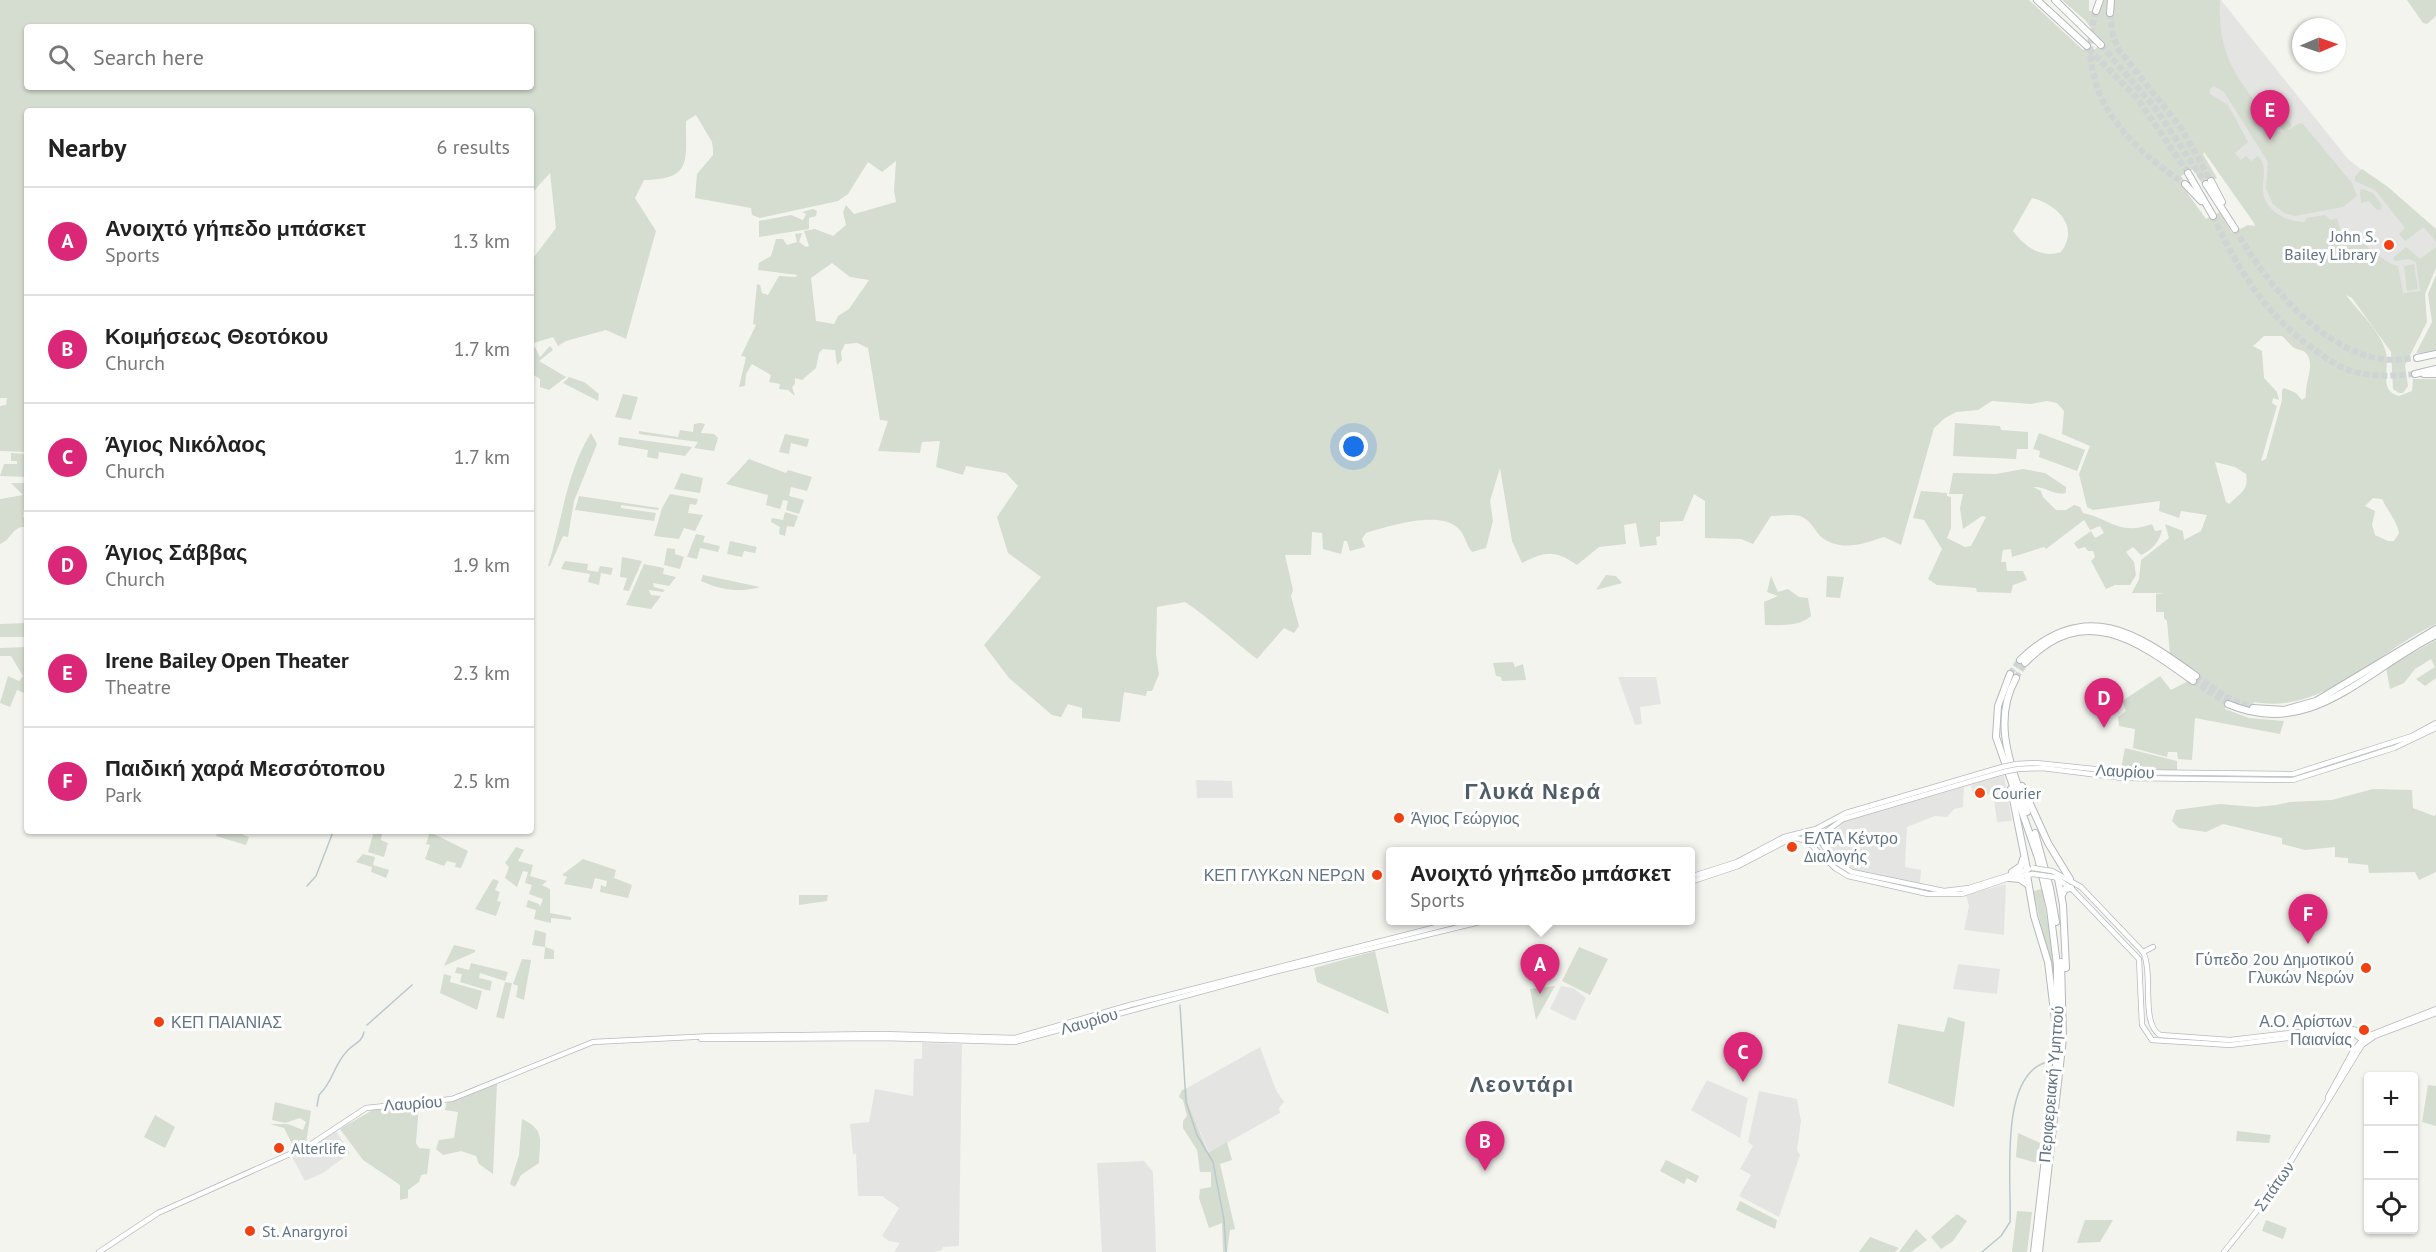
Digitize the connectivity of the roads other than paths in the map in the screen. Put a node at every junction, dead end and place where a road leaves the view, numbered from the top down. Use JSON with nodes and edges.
{"nodes":[{"id":1,"x":2037,"y":0,"type":"edge"},
{"id":2,"x":2055,"y":0,"type":"edge"},
{"id":3,"x":2100,"y":0,"type":"edge"},
{"id":4,"x":2111,"y":0,"type":"edge"},
{"id":5,"x":2096,"y":10,"type":"tunnel mouth"},
{"id":6,"x":2110,"y":13,"type":"tunnel mouth"},
{"id":7,"x":2101,"y":45,"type":"tunnel mouth"},
{"id":8,"x":2087,"y":46,"type":"tunnel mouth"},
{"id":9,"x":2188,"y":173,"type":"tunnel mouth"},
{"id":10,"x":2208,"y":182,"type":"tunnel mouth"},
{"id":11,"x":2185,"y":184,"type":"tunnel mouth"},
{"id":12,"x":2235,"y":229,"type":"tunnel mouth"},
{"id":13,"x":2436,"y":355,"type":"edge"},
{"id":14,"x":2417,"y":358,"type":"tunnel mouth"},
{"id":15,"x":2436,"y":369,"type":"edge"},
{"id":16,"x":2436,"y":374,"type":"edge"},
{"id":17,"x":2436,"y":628,"type":"edge"},
{"id":18,"x":2436,"y":636,"type":"edge"},
{"id":19,"x":2023,"y":662,"type":"tunnel mouth"},
{"id":20,"x":2195,"y":678,"type":"tunnel mouth"},
{"id":21,"x":2228,"y":704,"type":"tunnel mouth"},
{"id":22,"x":2253,"y":708,"type":"tunnel mouth"},
{"id":23,"x":2436,"y":723,"type":"edge"},
{"id":24,"x":2436,"y":728,"type":"edge"},
{"id":25,"x":2015,"y":765,"type":"junction"},
{"id":26,"x":2003,"y":766,"type":"junction"},
{"id":27,"x":1816,"y":829,"type":"junction"},
{"id":28,"x":1810,"y":831,"type":"junction"},
{"id":29,"x":1824,"y":836,"type":"junction"},
{"id":30,"x":1810,"y":843,"type":"junction"},
{"id":31,"x":1822,"y":843,"type":"junction"},
{"id":32,"x":2024,"y":855,"type":"junction"},
{"id":33,"x":2059,"y":862,"type":"junction"},
{"id":34,"x":2030,"y":871,"type":"junction"},
{"id":35,"x":2011,"y":875,"type":"junction"},
{"id":36,"x":2056,"y":875,"type":"junction"},
{"id":37,"x":1695,"y":876,"type":"edge"},
{"id":38,"x":2070,"y":879,"type":"junction"},
{"id":39,"x":1695,"y":880,"type":"edge"},
{"id":40,"x":2028,"y":885,"type":"junction"},
{"id":41,"x":2071,"y":888,"type":"junction"},
{"id":42,"x":2062,"y":896,"type":"junction"},
{"id":43,"x":1448,"y":925,"type":"edge"},
{"id":44,"x":1471,"y":925,"type":"edge"},
{"id":45,"x":2153,"y":947,"type":"dead end"},
{"id":46,"x":2143,"y":952,"type":"junction"},
{"id":47,"x":2135,"y":968,"type":"dead end"},
{"id":48,"x":2141,"y":981,"type":"junction"},
{"id":49,"x":2436,"y":1011,"type":"edge"},
{"id":50,"x":681,"y":1038,"type":"junction"},
{"id":51,"x":2063,"y":1038,"type":"junction"},
{"id":52,"x":2365,"y":1040,"type":"junction"},
{"id":53,"x":2052,"y":1092,"type":"junction"},
{"id":54,"x":152,"y":1206,"type":"dead end"},
{"id":55,"x":158,"y":1213,"type":"junction"},
{"id":56,"x":99,"y":1252,"type":"edge"},
{"id":57,"x":2034,"y":1252,"type":"edge"},
{"id":58,"x":2039,"y":1252,"type":"edge"},
{"id":59,"x":2224,"y":1252,"type":"edge"}],
"edges":[{"from":1,"to":8,"type":"highway"},
{"from":2,"to":7,"type":"highway"},
{"from":3,"to":5,"type":"highway"},
{"from":4,"to":6,"type":"highway"},
{"from":9,"to":11,"type":"highway"},
{"from":10,"to":12,"type":"highway"},
{"from":13,"to":14,"type":"highway"},
{"from":15,"to":16,"type":"highway"},
{"from":17,"to":22,"type":"highway"},
{"from":18,"to":21,"type":"highway"},
{"from":19,"to":20,"type":"highway"},
{"from":23,"to":25,"type":"main road","name":"Λαυρίου"},
{"from":24,"to":25,"type":"main road","name":"Λαυρίου"},
{"from":25,"to":26,"type":"main road","name":"Λαυρίου","bridge":true},
{"from":25,"to":26,"type":"highway","name":"Περιφερειακή Υμηττού"},
{"from":25,"to":33,"type":"highway"},
{"from":25,"to":51,"type":"highway","name":"Περιφερειακή Υμηττού"},
{"from":26,"to":27,"type":"main road","name":"Λαυρίου"},
{"from":26,"to":29,"type":"main road","name":"Λαυρίου"},
{"from":26,"to":32,"type":"highway"},
{"from":26,"to":53,"type":"highway","name":"Περιφερειακή Υμηττού"},
{"from":27,"to":28,"type":"main road","name":"Λαυρίου"},
{"from":27,"to":29,"type":"main road"},
{"from":28,"to":30,"type":"main road"},
{"from":28,"to":37,"type":"main road","name":"Λαυρίου"},
{"from":29,"to":31,"type":"main road"},
{"from":30,"to":31,"type":"main road"},
{"from":30,"to":35,"type":"main road"},
{"from":30,"to":39,"type":"main road"},
{"from":31,"to":35,"type":"main road"},
{"from":32,"to":34,"type":"highway"},
{"from":32,"to":35,"type":"highway"},
{"from":33,"to":36,"type":"highway"},
{"from":33,"to":38,"type":"highway"},
{"from":34,"to":35,"type":"main road"},
{"from":34,"to":36,"type":"main road","bridge":true},
{"from":34,"to":40,"type":"highway"},
{"from":35,"to":40,"type":"highway"},
{"from":36,"to":38,"type":"main road"},
{"from":36,"to":41,"type":"main road"},
{"from":36,"to":42,"type":"highway"},
{"from":38,"to":46,"type":"main road"},
{"from":40,"to":53,"type":"highway"},
{"from":41,"to":42,"type":"highway"},
{"from":41,"to":48,"type":"main road"},
{"from":42,"to":51,"type":"highway"},
{"from":43,"to":50,"type":"main road","name":"Λαυρίου"},
{"from":44,"to":50,"type":"main road","name":"Λαυρίου"},
{"from":45,"to":46,"type":"main road"},
{"from":46,"to":52,"type":"main road"},
{"from":47,"to":48,"type":"main road"},
{"from":48,"to":52,"type":"main road"},
{"from":49,"to":52,"type":"main road"},
{"from":50,"to":55,"type":"main road","name":"Λαυρίου"},
{"from":51,"to":58,"type":"highway","name":"Περιφερειακή Υμηττού"},
{"from":52,"to":59,"type":"main road","name":"Σπάτων"},
{"from":53,"to":57,"type":"highway","name":"Περιφερειακή Υμηττού"},
{"from":54,"to":55,"type":"main road"},
{"from":55,"to":56,"type":"main road","name":"Λαυρίου"}]}
